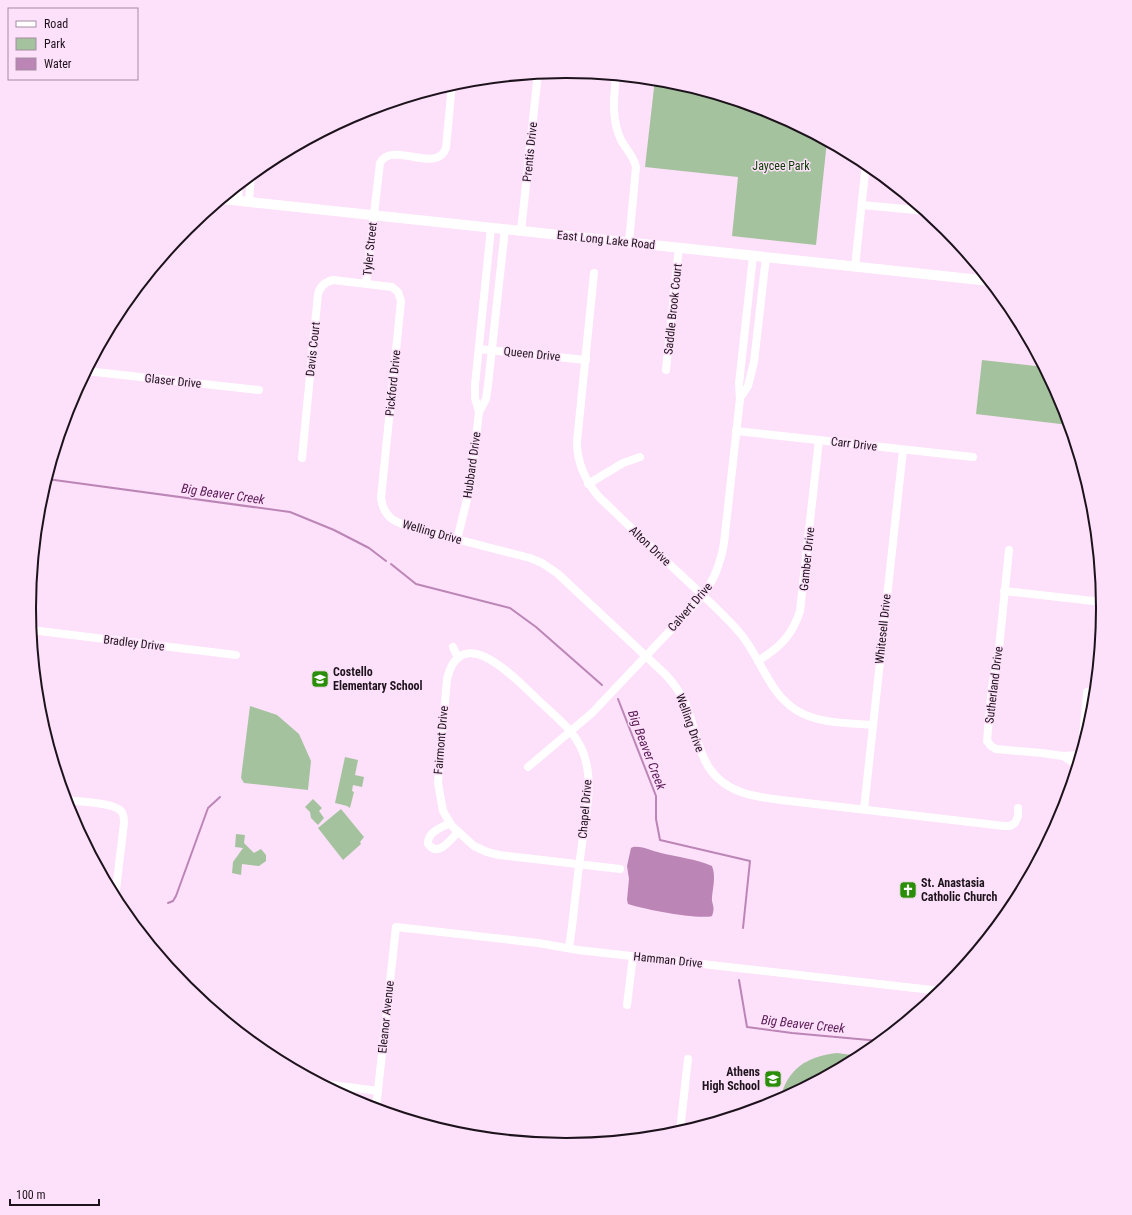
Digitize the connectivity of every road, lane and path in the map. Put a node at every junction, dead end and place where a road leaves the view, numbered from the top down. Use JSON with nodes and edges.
{"nodes":[{"id":1,"x":537,"y":79,"type":"edge"},
{"id":2,"x":616,"y":80,"type":"edge"},
{"id":3,"x":451,"y":91,"type":"edge"},
{"id":4,"x":865,"y":171,"type":"edge"},
{"id":5,"x":250,"y":182,"type":"edge"},
{"id":6,"x":239,"y":191,"type":"edge"},
{"id":7,"x":228,"y":199,"type":"edge"},
{"id":8,"x":238,"y":200,"type":"junction"},
{"id":9,"x":249,"y":201,"type":"junction"},
{"id":10,"x":862,"y":205,"type":"junction"},
{"id":11,"x":916,"y":210,"type":"edge"},
{"id":12,"x":374,"y":215,"type":"junction"},
{"id":13,"x":491,"y":228,"type":"junction"},
{"id":14,"x":504,"y":229,"type":"junction"},
{"id":15,"x":521,"y":231,"type":"junction"},
{"id":16,"x":629,"y":242,"type":"junction"},
{"id":17,"x":679,"y":248,"type":"junction"},
{"id":18,"x":753,"y":256,"type":"junction"},
{"id":19,"x":766,"y":257,"type":"junction"},
{"id":20,"x":855,"y":267,"type":"junction"},
{"id":21,"x":594,"y":273,"type":"dead end"},
{"id":22,"x":982,"y":280,"type":"edge"},
{"id":23,"x":366,"y":283,"type":"junction"},
{"id":24,"x":484,"y":296,"type":"junction"},
{"id":25,"x":497,"y":298,"type":"junction"},
{"id":26,"x":746,"y":324,"type":"junction"},
{"id":27,"x":758,"y":325,"type":"junction"},
{"id":28,"x":479,"y":349,"type":"junction"},
{"id":29,"x":492,"y":350,"type":"junction"},
{"id":30,"x":586,"y":360,"type":"junction"},
{"id":31,"x":666,"y":370,"type":"dead end"},
{"id":32,"x":92,"y":372,"type":"edge"},
{"id":33,"x":259,"y":390,"type":"dead end"},
{"id":34,"x":740,"y":399,"type":"junction"},
{"id":35,"x":479,"y":412,"type":"junction"},
{"id":36,"x":736,"y":431,"type":"junction"},
{"id":37,"x":819,"y":440,"type":"junction"},
{"id":38,"x":903,"y":450,"type":"junction"},
{"id":39,"x":640,"y":457,"type":"dead end"},
{"id":40,"x":973,"y":457,"type":"dead end"},
{"id":41,"x":302,"y":458,"type":"dead end"},
{"id":42,"x":588,"y":484,"type":"junction"},
{"id":43,"x":382,"y":508,"type":"joint"},
{"id":44,"x":457,"y":540,"type":"junction"},
{"id":45,"x":1009,"y":550,"type":"dead end"},
{"id":46,"x":1004,"y":591,"type":"junction"},
{"id":47,"x":703,"y":595,"type":"junction"},
{"id":48,"x":1096,"y":601,"type":"edge"},
{"id":49,"x":37,"y":631,"type":"edge"},
{"id":50,"x":453,"y":647,"type":"dead end"},
{"id":51,"x":236,"y":655,"type":"dead end"},
{"id":52,"x":646,"y":656,"type":"junction"},
{"id":53,"x":458,"y":658,"type":"junction"},
{"id":54,"x":758,"y":660,"type":"junction"},
{"id":55,"x":1087,"y":692,"type":"dead end"},
{"id":56,"x":1085,"y":716,"type":"edge"},
{"id":57,"x":873,"y":725,"type":"junction"},
{"id":58,"x":571,"y":732,"type":"junction"},
{"id":59,"x":1075,"y":755,"type":"edge"},
{"id":60,"x":1063,"y":756,"type":"junction"},
{"id":61,"x":1072,"y":763,"type":"edge"},
{"id":62,"x":528,"y":767,"type":"dead end"},
{"id":63,"x":73,"y":801,"type":"edge"},
{"id":64,"x":1018,"y":808,"type":"dead end"},
{"id":65,"x":864,"y":809,"type":"junction"},
{"id":66,"x":450,"y":823,"type":"junction"},
{"id":67,"x":458,"y":832,"type":"junction"},
{"id":68,"x":579,"y":864,"type":"junction"},
{"id":69,"x":620,"y":869,"type":"dead end"},
{"id":70,"x":116,"y":887,"type":"edge"},
{"id":71,"x":396,"y":927,"type":"joint"},
{"id":72,"x":569,"y":948,"type":"junction"},
{"id":73,"x":633,"y":956,"type":"junction"},
{"id":74,"x":932,"y":990,"type":"edge"},
{"id":75,"x":628,"y":1005,"type":"dead end"},
{"id":76,"x":688,"y":1060,"type":"dead end"},
{"id":77,"x":338,"y":1086,"type":"edge"},
{"id":78,"x":378,"y":1091,"type":"junction"},
{"id":79,"x":377,"y":1102,"type":"edge"},
{"id":80,"x":681,"y":1124,"type":"edge"}],
"edges":[{"from":1,"to":15,"type":"street","name":"Prentis Drive"},
{"from":2,"to":16,"type":"street"},
{"from":3,"to":12,"type":"street","name":"Tyler Street"},
{"from":4,"to":10,"type":"street"},
{"from":5,"to":9,"type":"street"},
{"from":6,"to":8,"type":"street"},
{"from":7,"to":8,"type":"main road","name":"East Long Lake Road"},
{"from":8,"to":9,"type":"main road","name":"East Long Lake Road"},
{"from":9,"to":12,"type":"main road","name":"East Long Lake Road"},
{"from":10,"to":11,"type":"street"},
{"from":10,"to":20,"type":"street"},
{"from":12,"to":13,"type":"main road","name":"East Long Lake Road"},
{"from":12,"to":23,"type":"street","name":"Tyler Street"},
{"from":13,"to":14,"type":"main road","name":"East Long Lake Road"},
{"from":13,"to":24,"type":"street","name":"Hubbard Drive"},
{"from":14,"to":15,"type":"main road","name":"East Long Lake Road"},
{"from":14,"to":25,"type":"street","name":"Hubbard Drive"},
{"from":15,"to":16,"type":"main road","name":"East Long Lake Road"},
{"from":16,"to":17,"type":"main road","name":"East Long Lake Road"},
{"from":17,"to":18,"type":"main road","name":"East Long Lake Road"},
{"from":17,"to":31,"type":"street","name":"Saddle Brook Court"},
{"from":18,"to":19,"type":"main road","name":"East Long Lake Road"},
{"from":18,"to":26,"type":"street","name":"Calvert Drive"},
{"from":19,"to":20,"type":"main road","name":"East Long Lake Road"},
{"from":19,"to":27,"type":"street","name":"Calvert Drive"},
{"from":20,"to":22,"type":"main road","name":"East Long Lake Road"},
{"from":21,"to":30,"type":"street","name":"Alton Drive"},
{"from":23,"to":41,"type":"street","name":"Davis Court"},
{"from":23,"to":43,"type":"street","name":"Pickford Drive"},
{"from":24,"to":25,"type":"street"},
{"from":24,"to":28,"type":"street","name":"Hubbard Drive"},
{"from":25,"to":29,"type":"street","name":"Hubbard Drive"},
{"from":26,"to":27,"type":"street"},
{"from":26,"to":34,"type":"street","name":"Calvert Drive"},
{"from":27,"to":34,"type":"street","name":"Calvert Drive"},
{"from":28,"to":29,"type":"street","name":"Queen Drive"},
{"from":28,"to":35,"type":"street","name":"Hubbard Drive"},
{"from":29,"to":30,"type":"street","name":"Queen Drive"},
{"from":29,"to":35,"type":"street","name":"Hubbard Drive"},
{"from":30,"to":42,"type":"street","name":"Alton Drive"},
{"from":32,"to":33,"type":"street","name":"Glaser Drive"},
{"from":34,"to":36,"type":"street","name":"Calvert Drive"},
{"from":35,"to":44,"type":"street","name":"Hubbard Drive"},
{"from":36,"to":37,"type":"street","name":"Carr Drive"},
{"from":36,"to":47,"type":"street","name":"Calvert Drive"},
{"from":37,"to":38,"type":"street","name":"Carr Drive"},
{"from":37,"to":54,"type":"street","name":"Gamber Drive"},
{"from":38,"to":40,"type":"street","name":"Carr Drive"},
{"from":38,"to":57,"type":"street","name":"Whitesell Drive"},
{"from":39,"to":42,"type":"street"},
{"from":42,"to":47,"type":"street","name":"Alton Drive"},
{"from":43,"to":44,"type":"street","name":"Welling Drive"},
{"from":44,"to":52,"type":"street","name":"Welling Drive"},
{"from":45,"to":46,"type":"street","name":"Sutherland Drive"},
{"from":46,"to":48,"type":"street"},
{"from":46,"to":60,"type":"street","name":"Sutherland Drive"},
{"from":47,"to":52,"type":"street","name":"Calvert Drive"},
{"from":47,"to":54,"type":"street","name":"Alton Drive"},
{"from":49,"to":51,"type":"street","name":"Bradley Drive"},
{"from":50,"to":53,"type":"street"},
{"from":52,"to":58,"type":"street","name":"Calvert Drive"},
{"from":52,"to":65,"type":"street","name":"Welling Drive"},
{"from":53,"to":58,"type":"street","name":"Chapel Drive"},
{"from":53,"to":66,"type":"street","name":"Fairmont Drive"},
{"from":54,"to":57,"type":"street","name":"Alton Drive"},
{"from":55,"to":56,"type":"street"},
{"from":57,"to":65,"type":"street","name":"Whitesell Drive"},
{"from":58,"to":62,"type":"street","name":"Calvert Drive"},
{"from":58,"to":68,"type":"street","name":"Chapel Drive"},
{"from":59,"to":60,"type":"street","name":"Sutherland Drive"},
{"from":60,"to":61,"type":"street","name":"Sutherland Drive"},
{"from":63,"to":70,"type":"street"},
{"from":64,"to":65,"type":"street","name":"Welling Drive"},
{"from":66,"to":67,"type":"street","name":"Fairmont Drive"},
{"from":66,"to":67,"type":"street"},
{"from":67,"to":68,"type":"street","name":"Fairmont Drive"},
{"from":68,"to":69,"type":"street","name":"Fairmont Drive"},
{"from":68,"to":72,"type":"street","name":"Chapel Drive"},
{"from":71,"to":72,"type":"street","name":"Hamman Drive"},
{"from":71,"to":78,"type":"street","name":"Eleanor Avenue"},
{"from":72,"to":73,"type":"street","name":"Hamman Drive"},
{"from":73,"to":74,"type":"street","name":"Hamman Drive"},
{"from":73,"to":75,"type":"street"},
{"from":76,"to":80,"type":"street"},
{"from":77,"to":78,"type":"street"},
{"from":78,"to":79,"type":"street","name":"Eleanor Avenue"}]}
